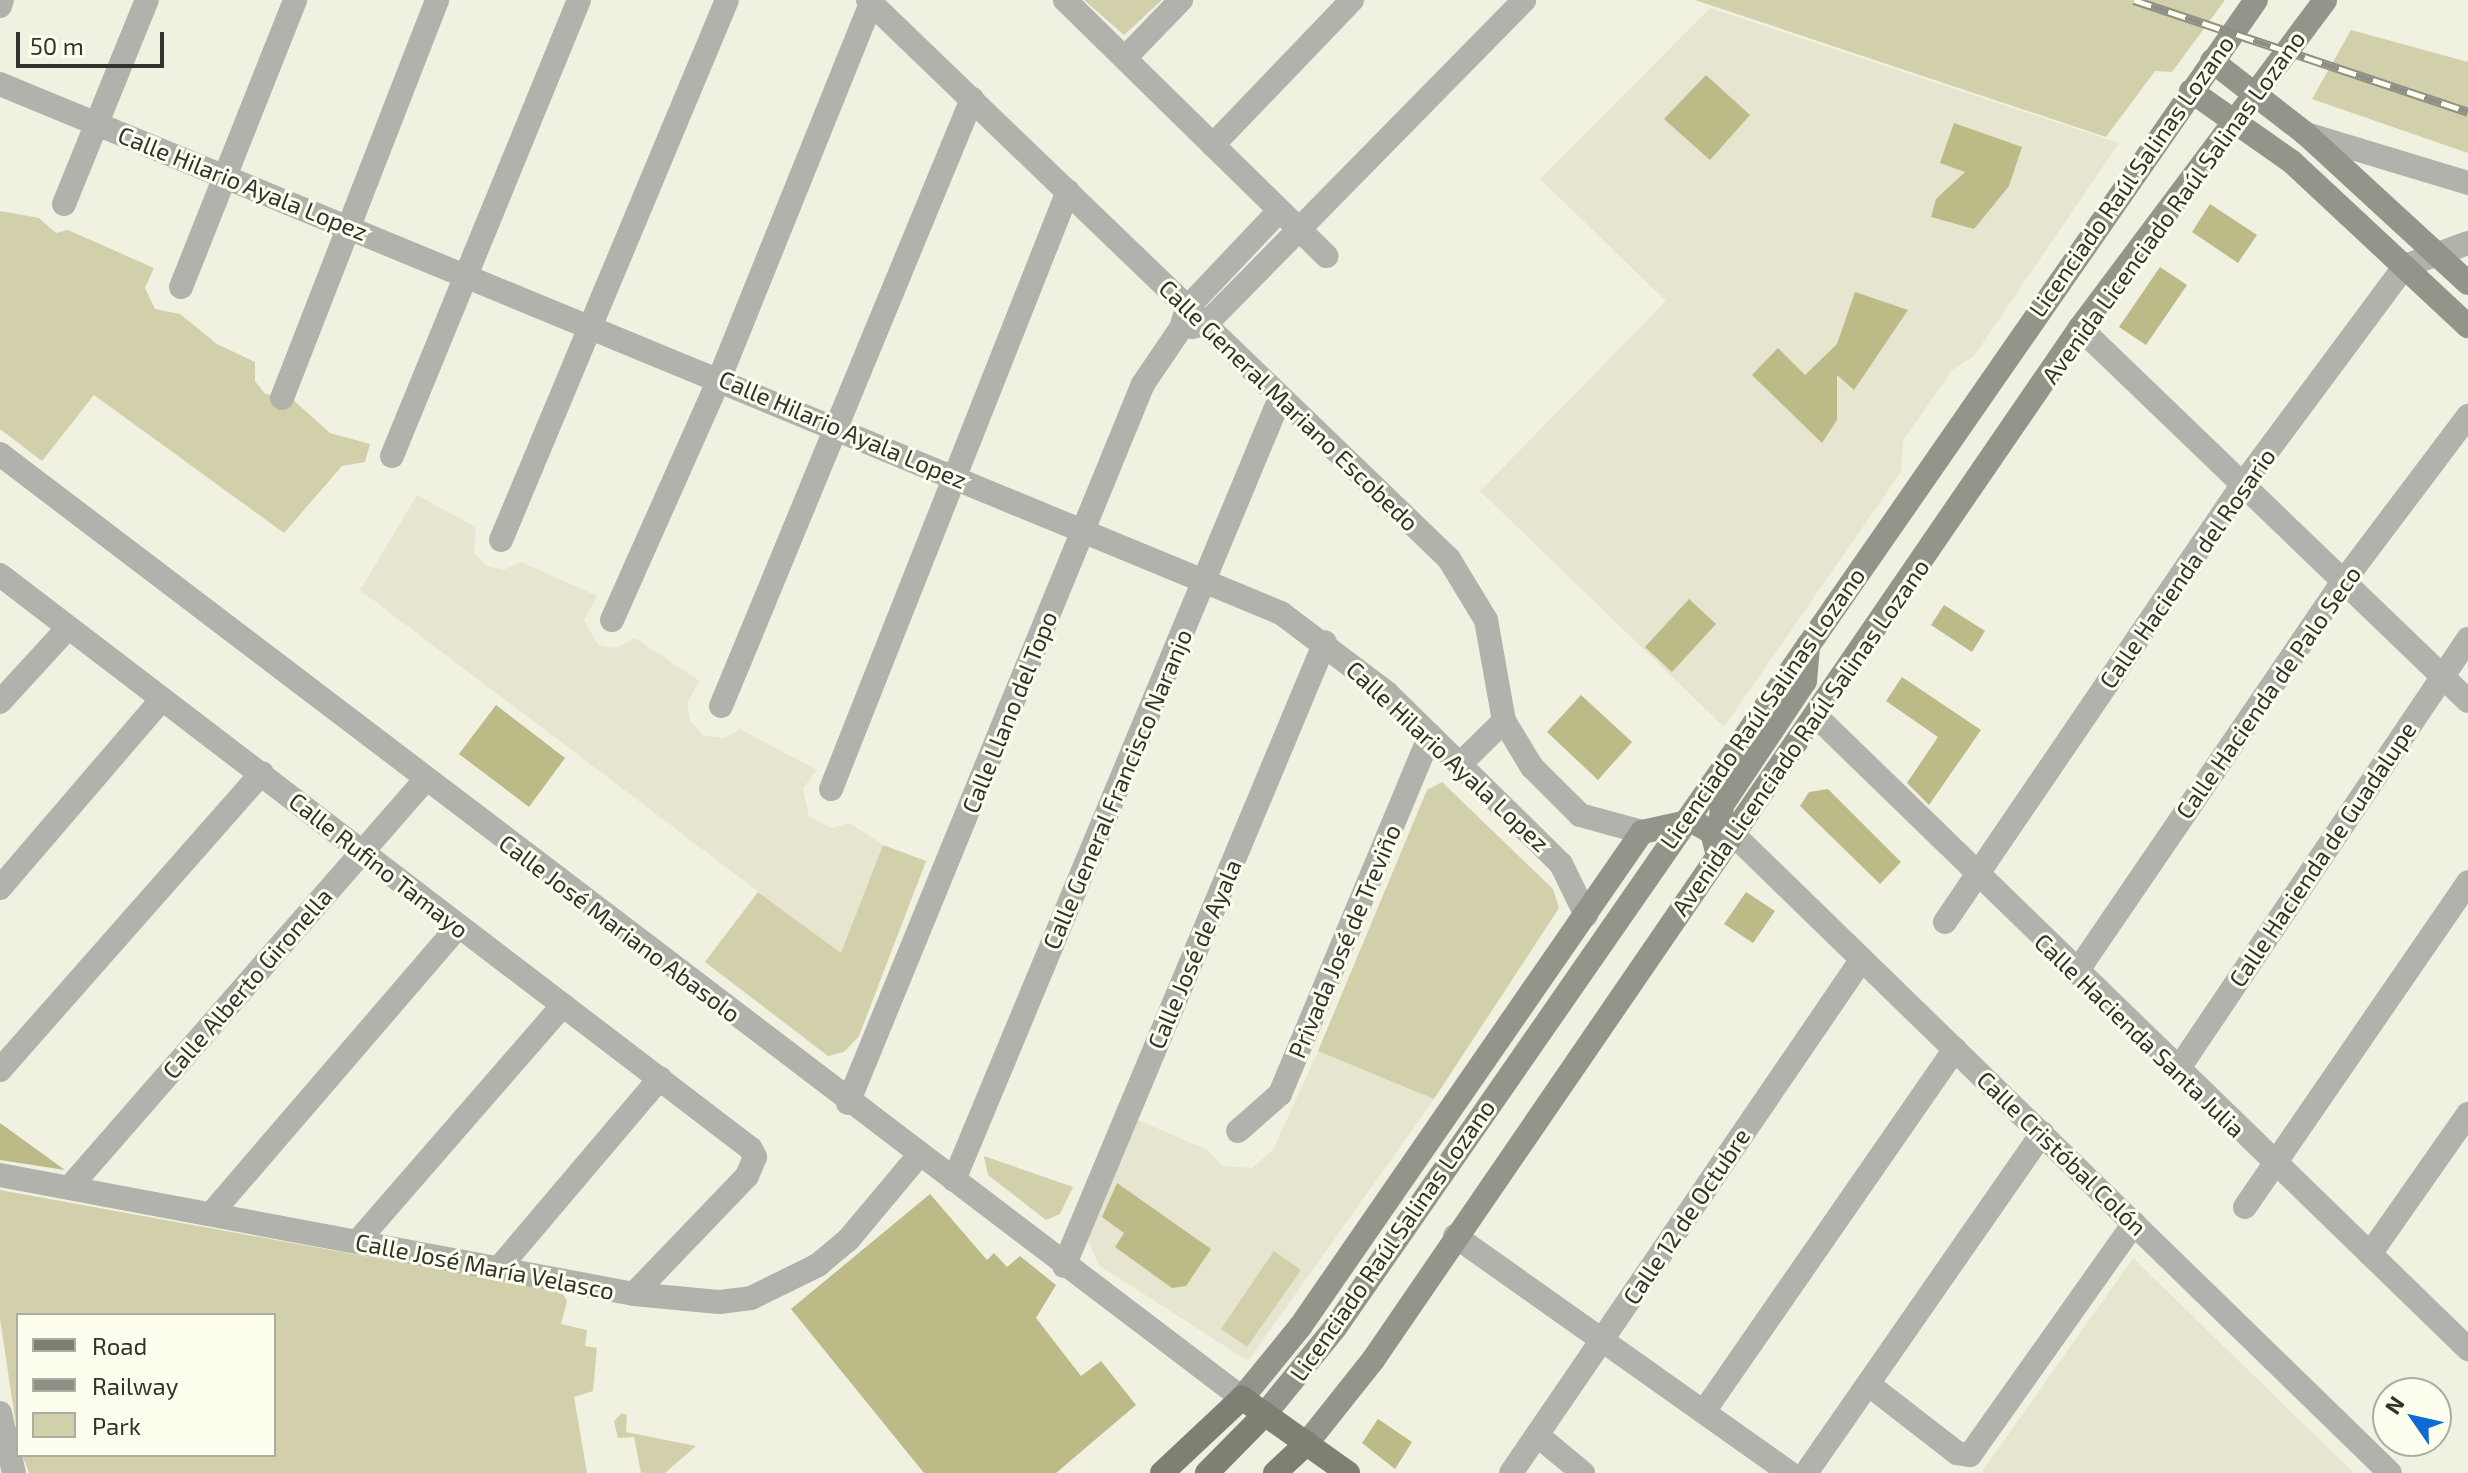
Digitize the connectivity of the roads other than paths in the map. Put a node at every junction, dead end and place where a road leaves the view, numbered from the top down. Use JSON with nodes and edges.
{"nodes":[{"id":1,"x":2,"y":0,"type":"edge"},
{"id":2,"x":147,"y":0,"type":"edge"},
{"id":3,"x":295,"y":0,"type":"edge"},
{"id":4,"x":437,"y":0,"type":"edge"},
{"id":5,"x":579,"y":0,"type":"edge"},
{"id":6,"x":727,"y":0,"type":"edge"},
{"id":7,"x":1065,"y":0,"type":"edge"},
{"id":8,"x":1181,"y":0,"type":"edge"},
{"id":9,"x":1352,"y":0,"type":"edge"},
{"id":10,"x":2256,"y":0,"type":"edge"},
{"id":11,"x":2325,"y":0,"type":"edge"},
{"id":12,"x":869,"y":2,"type":"edge"},
{"id":13,"x":1512,"y":2,"type":"edge"},
{"id":14,"x":0,"y":6,"type":"edge"},
{"id":15,"x":1125,"y":58,"type":"junction"},
{"id":16,"x":2212,"y":61,"type":"junction"},
{"id":17,"x":0,"y":84,"type":"edge"},
{"id":18,"x":2191,"y":91,"type":"junction"},
{"id":19,"x":2257,"y":93,"type":"junction"},
{"id":20,"x":972,"y":99,"type":"junction"},
{"id":21,"x":2235,"y":121,"type":"junction"},
{"id":22,"x":97,"y":123,"type":"junction"},
{"id":23,"x":2306,"y":134,"type":"junction"},
{"id":24,"x":1213,"y":145,"type":"junction"},
{"id":25,"x":227,"y":176,"type":"junction"},
{"id":26,"x":2468,"y":183,"type":"edge"},
{"id":27,"x":1068,"y":191,"type":"junction"},
{"id":28,"x":64,"y":204,"type":"dead end"},
{"id":29,"x":1279,"y":211,"type":"junction"},
{"id":30,"x":346,"y":225,"type":"junction"},
{"id":31,"x":1299,"y":230,"type":"junction"},
{"id":32,"x":2468,"y":243,"type":"edge"},
{"id":33,"x":2435,"y":251,"type":"junction"},
{"id":34,"x":1326,"y":256,"type":"dead end"},
{"id":35,"x":2405,"y":266,"type":"junction"},
{"id":36,"x":466,"y":273,"type":"junction"},
{"id":37,"x":2468,"y":283,"type":"edge"},
{"id":38,"x":181,"y":287,"type":"dead end"},
{"id":39,"x":1184,"y":318,"type":"junction"},
{"id":40,"x":588,"y":324,"type":"junction"},
{"id":41,"x":1206,"y":324,"type":"junction"},
{"id":42,"x":2468,"y":326,"type":"edge"},
{"id":43,"x":2080,"y":328,"type":"junction"},
{"id":44,"x":720,"y":377,"type":"junction"},
{"id":45,"x":282,"y":398,"type":"dead end"},
{"id":46,"x":1280,"y":398,"type":"junction"},
{"id":47,"x":2468,"y":416,"type":"edge"},
{"id":48,"x":838,"y":427,"type":"junction"},
{"id":49,"x":0,"y":454,"type":"edge"},
{"id":50,"x":392,"y":456,"type":"dead end"},
{"id":51,"x":955,"y":476,"type":"junction"},
{"id":52,"x":2243,"y":484,"type":"junction"},
{"id":53,"x":1085,"y":527,"type":"junction"},
{"id":54,"x":501,"y":540,"type":"dead end"},
{"id":55,"x":0,"y":575,"type":"edge"},
{"id":56,"x":1205,"y":578,"type":"junction"},
{"id":57,"x":2343,"y":582,"type":"junction"},
{"id":58,"x":612,"y":620,"type":"dead end"},
{"id":59,"x":67,"y":629,"type":"junction"},
{"id":60,"x":2468,"y":639,"type":"edge"},
{"id":61,"x":1325,"y":642,"type":"junction"},
{"id":62,"x":1808,"y":645,"type":"junction"},
{"id":63,"x":2442,"y":675,"type":"junction"},
{"id":64,"x":162,"y":699,"type":"junction"},
{"id":65,"x":2468,"y":701,"type":"edge"},
{"id":66,"x":0,"y":702,"type":"edge"},
{"id":67,"x":721,"y":706,"type":"dead end"},
{"id":68,"x":1816,"y":716,"type":"junction"},
{"id":69,"x":1504,"y":721,"type":"junction"},
{"id":70,"x":1430,"y":735,"type":"junction"},
{"id":71,"x":1460,"y":764,"type":"junction"},
{"id":72,"x":262,"y":773,"type":"junction"},
{"id":73,"x":425,"y":780,"type":"junction"},
{"id":74,"x":831,"y":789,"type":"dead end"},
{"id":75,"x":1683,"y":822,"type":"junction"},
{"id":76,"x":1642,"y":832,"type":"junction"},
{"id":77,"x":1733,"y":834,"type":"junction"},
{"id":78,"x":362,"y":850,"type":"junction"},
{"id":79,"x":1718,"y":856,"type":"junction"},
{"id":80,"x":1977,"y":875,"type":"junction"},
{"id":81,"x":2468,"y":882,"type":"edge"},
{"id":82,"x":0,"y":888,"type":"edge"},
{"id":83,"x":1586,"y":915,"type":"junction"},
{"id":84,"x":1945,"y":922,"type":"dead end"},
{"id":85,"x":458,"y":927,"type":"junction"},
{"id":86,"x":1862,"y":959,"type":"junction"},
{"id":87,"x":2076,"y":973,"type":"junction"},
{"id":88,"x":563,"y":1005,"type":"junction"},
{"id":89,"x":1955,"y":1049,"type":"junction"},
{"id":90,"x":0,"y":1070,"type":"edge"},
{"id":91,"x":2177,"y":1071,"type":"junction"},
{"id":92,"x":660,"y":1078,"type":"junction"},
{"id":93,"x":848,"y":1103,"type":"junction"},
{"id":94,"x":2468,"y":1114,"type":"edge"},
{"id":95,"x":1238,"y":1131,"type":"dead end"},
{"id":96,"x":2042,"y":1133,"type":"junction"},
{"id":97,"x":919,"y":1155,"type":"junction"},
{"id":98,"x":2273,"y":1167,"type":"junction"},
{"id":99,"x":0,"y":1175,"type":"edge"},
{"id":100,"x":954,"y":1180,"type":"junction"},
{"id":101,"x":70,"y":1187,"type":"junction"},
{"id":102,"x":2245,"y":1207,"type":"dead end"},
{"id":103,"x":211,"y":1214,"type":"junction"},
{"id":104,"x":2134,"y":1223,"type":"junction"},
{"id":105,"x":1455,"y":1236,"type":"junction"},
{"id":106,"x":357,"y":1242,"type":"junction"},
{"id":107,"x":2370,"y":1254,"type":"junction"},
{"id":108,"x":1064,"y":1266,"type":"junction"},
{"id":109,"x":499,"y":1268,"type":"junction"},
{"id":110,"x":634,"y":1294,"type":"junction"},
{"id":111,"x":1604,"y":1336,"type":"junction"},
{"id":112,"x":2468,"y":1349,"type":"edge"},
{"id":113,"x":1868,"y":1384,"type":"junction"},
{"id":114,"x":1242,"y":1398,"type":"junction"},
{"id":115,"x":1705,"y":1410,"type":"junction"},
{"id":116,"x":0,"y":1413,"type":"edge"},
{"id":117,"x":1265,"y":1414,"type":"junction"},
{"id":118,"x":1537,"y":1435,"type":"junction"},
{"id":119,"x":1307,"y":1443,"type":"junction"},
{"id":120,"x":1213,"y":1470,"type":"edge"},
{"id":121,"x":14,"y":1473,"type":"edge"},
{"id":122,"x":1162,"y":1473,"type":"edge"},
{"id":123,"x":1275,"y":1473,"type":"edge"},
{"id":124,"x":1348,"y":1473,"type":"edge"},
{"id":125,"x":1511,"y":1473,"type":"edge"},
{"id":126,"x":1583,"y":1473,"type":"edge"},
{"id":127,"x":1790,"y":1473,"type":"edge"},
{"id":128,"x":1806,"y":1473,"type":"edge"},
{"id":129,"x":2390,"y":1473,"type":"edge"}],
"edges":[{"from":1,"to":14,"type":"street"},
{"from":2,"to":22,"type":"street"},
{"from":3,"to":25,"type":"street"},
{"from":4,"to":30,"type":"street"},
{"from":5,"to":36,"type":"street"},
{"from":6,"to":40,"type":"street"},
{"from":7,"to":15,"type":"street"},
{"from":8,"to":15,"type":"street"},
{"from":9,"to":24,"type":"street"},
{"from":10,"to":16,"type":"main road","name":"Licenciado Raúl Salinas Lozano"},
{"from":11,"to":19,"type":"main road","name":"Avenida Licenciado Raúl Salinas Lozano"},
{"from":12,"to":20,"type":"street","name":"Calle General Mariano Escobedo"},
{"from":12,"to":44,"type":"street"},
{"from":13,"to":31,"type":"street"},
{"from":15,"to":24,"type":"street"},
{"from":16,"to":18,"type":"main road","name":"Licenciado Raúl Salinas Lozano"},
{"from":16,"to":19,"type":"main road"},
{"from":17,"to":22,"type":"street","name":"Calle Hilario Ayala Lopez"},
{"from":18,"to":21,"type":"main road"},
{"from":18,"to":62,"type":"main road","name":"Licenciado Raúl Salinas Lozano"},
{"from":19,"to":21,"type":"main road","name":"Avenida Licenciado Raúl Salinas Lozano"},
{"from":19,"to":23,"type":"main road"},
{"from":20,"to":27,"type":"street","name":"Calle General Mariano Escobedo"},
{"from":20,"to":48,"type":"street"},
{"from":21,"to":35,"type":"main road"},
{"from":21,"to":43,"type":"main road","name":"Avenida Licenciado Raúl Salinas Lozano"},
{"from":22,"to":25,"type":"street","name":"Calle Hilario Ayala Lopez"},
{"from":22,"to":28,"type":"street"},
{"from":23,"to":26,"type":"street"},
{"from":23,"to":33,"type":"main road"},
{"from":24,"to":29,"type":"street"},
{"from":25,"to":30,"type":"street","name":"Calle Hilario Ayala Lopez"},
{"from":25,"to":38,"type":"street"},
{"from":27,"to":39,"type":"street","name":"Calle General Mariano Escobedo"},
{"from":27,"to":51,"type":"street"},
{"from":29,"to":31,"type":"street"},
{"from":29,"to":39,"type":"street","name":"Calle Llano del Topo"},
{"from":30,"to":36,"type":"street","name":"Calle Hilario Ayala Lopez"},
{"from":30,"to":45,"type":"street"},
{"from":31,"to":34,"type":"street"},
{"from":31,"to":41,"type":"street"},
{"from":32,"to":33,"type":"street"},
{"from":33,"to":35,"type":"street"},
{"from":33,"to":37,"type":"main road"},
{"from":35,"to":42,"type":"main road"},
{"from":35,"to":52,"type":"street","name":"Calle Hacienda del Rosario"},
{"from":36,"to":40,"type":"street","name":"Calle Hilario Ayala Lopez"},
{"from":36,"to":50,"type":"street"},
{"from":39,"to":41,"type":"street","name":"Calle General Mariano Escobedo"},
{"from":39,"to":53,"type":"street","name":"Calle Llano del Topo"},
{"from":40,"to":44,"type":"street","name":"Calle Hilario Ayala Lopez"},
{"from":40,"to":54,"type":"street"},
{"from":41,"to":46,"type":"street","name":"Calle General Mariano Escobedo"},
{"from":43,"to":52,"type":"street"},
{"from":43,"to":68,"type":"main road","name":"Avenida Licenciado Raúl Salinas Lozano"},
{"from":44,"to":48,"type":"street","name":"Calle Hilario Ayala Lopez"},
{"from":44,"to":58,"type":"street"},
{"from":46,"to":56,"type":"street","name":"Calle General Francisco Naranjo"},
{"from":46,"to":69,"type":"street","name":"Calle General Mariano Escobedo"},
{"from":47,"to":57,"type":"street","name":"Calle Hacienda de Palo Seco"},
{"from":48,"to":51,"type":"street","name":"Calle Hilario Ayala Lopez"},
{"from":48,"to":67,"type":"street"},
{"from":49,"to":73,"type":"street","name":"Calle José Mariano Abasolo"},
{"from":51,"to":53,"type":"street","name":"Calle Hilario Ayala Lopez"},
{"from":51,"to":74,"type":"street"},
{"from":52,"to":57,"type":"street"},
{"from":52,"to":80,"type":"street","name":"Calle Hacienda del Rosario"},
{"from":53,"to":56,"type":"street","name":"Calle Hilario Ayala Lopez"},
{"from":53,"to":93,"type":"street","name":"Calle Llano del Topo"},
{"from":55,"to":59,"type":"street","name":"Calle Rufino Tamayo"},
{"from":56,"to":61,"type":"street","name":"Calle Hilario Ayala Lopez"},
{"from":56,"to":100,"type":"street","name":"Calle General Francisco Naranjo"},
{"from":57,"to":63,"type":"street"},
{"from":57,"to":87,"type":"street","name":"Calle Hacienda de Palo Seco"},
{"from":59,"to":64,"type":"street","name":"Calle Rufino Tamayo"},
{"from":59,"to":66,"type":"street"},
{"from":60,"to":63,"type":"street","name":"Calle Hacienda de Guadalupe"},
{"from":61,"to":70,"type":"street","name":"Calle Hilario Ayala Lopez"},
{"from":61,"to":108,"type":"street","name":"Calle José de Ayala"},
{"from":62,"to":75,"type":"main road","name":"Licenciado Raúl Salinas Lozano"},
{"from":62,"to":77,"type":"main road"},
{"from":63,"to":65,"type":"street"},
{"from":63,"to":91,"type":"street","name":"Calle Hacienda de Guadalupe"},
{"from":64,"to":72,"type":"street","name":"Calle Rufino Tamayo"},
{"from":64,"to":82,"type":"street"},
{"from":68,"to":77,"type":"main road","name":"Avenida Licenciado Raúl Salinas Lozano"},
{"from":68,"to":80,"type":"street","name":"Calle Hacienda Santa Julia"},
{"from":69,"to":71,"type":"street"},
{"from":69,"to":76,"type":"street","name":"Calle General Mariano Escobedo"},
{"from":70,"to":71,"type":"street","name":"Calle Hilario Ayala Lopez"},
{"from":70,"to":95,"type":"street","name":"Privada José de Treviño"},
{"from":71,"to":83,"type":"street","name":"Calle Hilario Ayala Lopez"},
{"from":72,"to":78,"type":"street","name":"Calle Rufino Tamayo"},
{"from":72,"to":90,"type":"street"},
{"from":73,"to":78,"type":"street","name":"Calle Alberto Gironella"},
{"from":73,"to":93,"type":"street","name":"Calle José Mariano Abasolo"},
{"from":75,"to":76,"type":"main road"},
{"from":75,"to":79,"type":"main road"},
{"from":75,"to":117,"type":"main road","name":"Licenciado Raúl Salinas Lozano"},
{"from":76,"to":83,"type":"main road"},
{"from":77,"to":79,"type":"main road","name":"Avenida Licenciado Raúl Salinas Lozano"},
{"from":77,"to":86,"type":"street","name":"Calle Cristóbal Colón"},
{"from":78,"to":85,"type":"street","name":"Calle Rufino Tamayo"},
{"from":78,"to":101,"type":"street","name":"Calle Alberto Gironella"},
{"from":79,"to":105,"type":"main road","name":"Avenida Licenciado Raúl Salinas Lozano"},
{"from":80,"to":84,"type":"street","name":"Calle Hacienda del Rosario"},
{"from":80,"to":87,"type":"street","name":"Calle Hacienda Santa Julia"},
{"from":81,"to":98,"type":"street"},
{"from":83,"to":114,"type":"main road"},
{"from":85,"to":88,"type":"street","name":"Calle Rufino Tamayo"},
{"from":85,"to":103,"type":"street"},
{"from":86,"to":89,"type":"street","name":"Calle Cristóbal Colón"},
{"from":86,"to":111,"type":"street","name":"Calle 12 de Octubre"},
{"from":87,"to":91,"type":"street","name":"Calle Hacienda Santa Julia"},
{"from":88,"to":92,"type":"street","name":"Calle Rufino Tamayo"},
{"from":88,"to":106,"type":"street"},
{"from":89,"to":96,"type":"street","name":"Calle Cristóbal Colón"},
{"from":89,"to":115,"type":"street"},
{"from":91,"to":98,"type":"street","name":"Calle Hacienda Santa Julia"},
{"from":92,"to":109,"type":"street"},
{"from":92,"to":110,"type":"street","name":"Calle Rufino Tamayo"},
{"from":93,"to":97,"type":"street","name":"Calle José Mariano Abasolo"},
{"from":94,"to":107,"type":"street"},
{"from":96,"to":104,"type":"street","name":"Calle Cristóbal Colón"},
{"from":96,"to":113,"type":"street"},
{"from":97,"to":100,"type":"street","name":"Calle José Mariano Abasolo"},
{"from":97,"to":110,"type":"street","name":"Calle José María Velasco"},
{"from":98,"to":102,"type":"street"},
{"from":98,"to":107,"type":"street","name":"Calle Hacienda Santa Julia"},
{"from":99,"to":101,"type":"street","name":"Calle José María Velasco"},
{"from":100,"to":108,"type":"street","name":"Calle José Mariano Abasolo"},
{"from":101,"to":103,"type":"street","name":"Calle José María Velasco"},
{"from":103,"to":106,"type":"street","name":"Calle José María Velasco"},
{"from":104,"to":113,"type":"street"},
{"from":104,"to":129,"type":"street","name":"Calle Cristóbal Colón"},
{"from":105,"to":111,"type":"street"},
{"from":105,"to":119,"type":"main road","name":"Avenida Licenciado Raúl Salinas Lozano"},
{"from":106,"to":109,"type":"street","name":"Calle José María Velasco"},
{"from":107,"to":112,"type":"street","name":"Calle Hacienda Santa Julia"},
{"from":108,"to":114,"type":"street","name":"Calle José Mariano Abasolo"},
{"from":109,"to":110,"type":"street","name":"Calle José María Velasco"},
{"from":111,"to":115,"type":"street"},
{"from":111,"to":118,"type":"street","name":"Calle 12 de Octubre"},
{"from":113,"to":128,"type":"street"},
{"from":114,"to":117,"type":"main road"},
{"from":114,"to":122,"type":"main road"},
{"from":115,"to":127,"type":"street"},
{"from":116,"to":121,"type":"street"},
{"from":117,"to":119,"type":"main road"},
{"from":117,"to":120,"type":"main road"},
{"from":118,"to":125,"type":"street","name":"Calle 12 de Octubre"},
{"from":118,"to":126,"type":"street"},
{"from":119,"to":123,"type":"main road","name":"Avenida Licenciado Raúl Salinas Lozano"},
{"from":119,"to":124,"type":"main road"}]}
